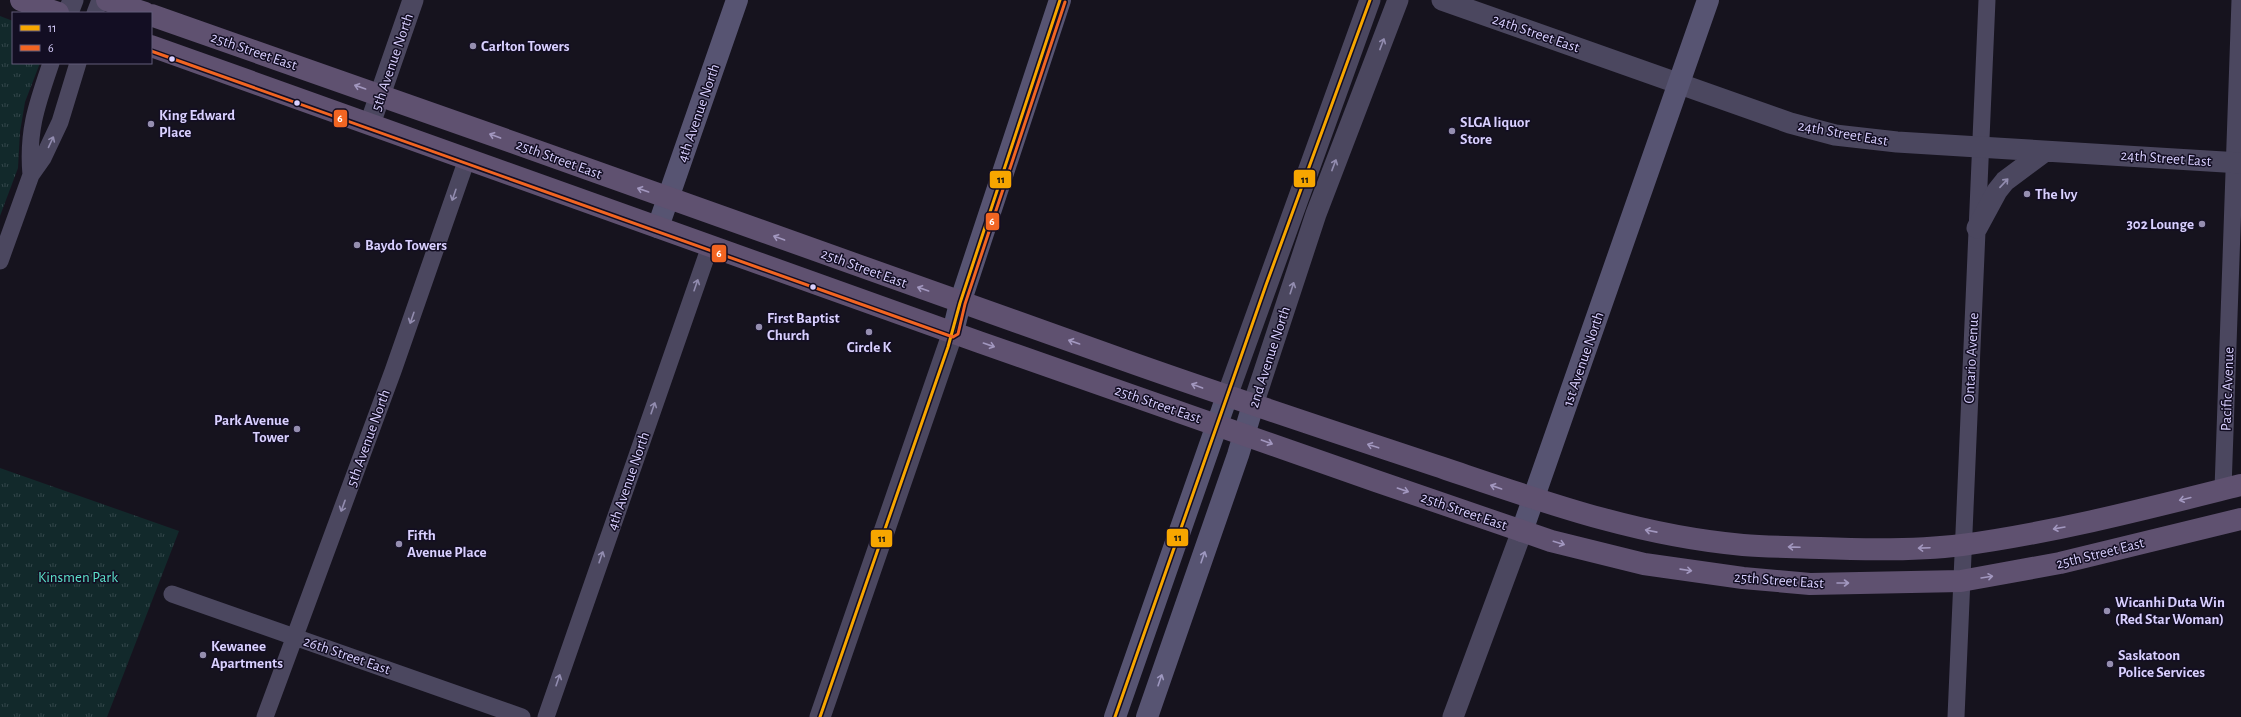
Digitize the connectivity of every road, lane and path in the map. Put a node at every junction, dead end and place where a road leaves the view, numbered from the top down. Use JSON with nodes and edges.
{"nodes":[{"id":1,"x":21,"y":0,"type":"edge"},
{"id":2,"x":73,"y":0,"type":"edge"},
{"id":3,"x":100,"y":0,"type":"edge"},
{"id":4,"x":107,"y":0,"type":"edge"},
{"id":5,"x":413,"y":0,"type":"edge"},
{"id":6,"x":737,"y":0,"type":"edge"},
{"id":7,"x":1060,"y":0,"type":"edge"},
{"id":8,"x":1370,"y":0,"type":"edge"},
{"id":9,"x":1398,"y":0,"type":"edge"},
{"id":10,"x":1442,"y":0,"type":"edge"},
{"id":11,"x":1708,"y":0,"type":"edge"},
{"id":12,"x":1987,"y":0,"type":"edge"},
{"id":13,"x":2240,"y":0,"type":"edge"},
{"id":14,"x":55,"y":12,"type":"edge"},
{"id":15,"x":68,"y":12,"type":"edge"},
{"id":16,"x":95,"y":12,"type":"edge"},
{"id":17,"x":142,"y":12,"type":"edge"},
{"id":18,"x":152,"y":15,"type":"edge"},
{"id":19,"x":152,"y":46,"type":"edge"},
{"id":20,"x":51,"y":64,"type":"edge"},
{"id":21,"x":78,"y":64,"type":"edge"},
{"id":22,"x":1679,"y":84,"type":"junction"},
{"id":23,"x":380,"y":94,"type":"junction"},
{"id":24,"x":370,"y":124,"type":"junction"},
{"id":25,"x":1981,"y":148,"type":"junction"},
{"id":26,"x":2044,"y":152,"type":"junction"},
{"id":27,"x":467,"y":158,"type":"junction"},
{"id":28,"x":2238,"y":162,"type":"edge"},
{"id":29,"x":31,"y":175,"type":"junction"},
{"id":30,"x":668,"y":198,"type":"junction"},
{"id":31,"x":658,"y":227,"type":"junction"},
{"id":32,"x":1977,"y":228,"type":"junction"},
{"id":33,"x":710,"y":246,"type":"junction"},
{"id":34,"x":0,"y":261,"type":"edge"},
{"id":35,"x":960,"y":303,"type":"junction"},
{"id":36,"x":952,"y":332,"type":"junction"},
{"id":37,"x":1227,"y":396,"type":"junction"},
{"id":38,"x":1253,"y":405,"type":"junction"},
{"id":39,"x":1217,"y":424,"type":"junction"},
{"id":40,"x":1245,"y":434,"type":"junction"},
{"id":41,"x":2232,"y":487,"type":"edge"},
{"id":42,"x":1533,"y":499,"type":"junction"},
{"id":43,"x":2241,"y":519,"type":"edge"},
{"id":44,"x":2194,"y":530,"type":"junction"},
{"id":45,"x":1522,"y":531,"type":"junction"},
{"id":46,"x":1962,"y":545,"type":"junction"},
{"id":47,"x":1961,"y":581,"type":"junction"},
{"id":48,"x":172,"y":594,"type":"dead end"},
{"id":49,"x":294,"y":637,"type":"junction"},
{"id":50,"x":265,"y":717,"type":"edge"},
{"id":51,"x":522,"y":717,"type":"edge"},
{"id":52,"x":546,"y":717,"type":"edge"},
{"id":53,"x":820,"y":717,"type":"edge"},
{"id":54,"x":1115,"y":717,"type":"edge"},
{"id":55,"x":1147,"y":717,"type":"edge"},
{"id":56,"x":1453,"y":717,"type":"edge"},
{"id":57,"x":1956,"y":717,"type":"edge"}],
"edges":[{"from":1,"to":14,"type":"main road"},
{"from":2,"to":15,"type":"street"},
{"from":3,"to":16,"type":"street"},
{"from":4,"to":17,"type":"main road"},
{"from":5,"to":23,"type":"street","name":"5th Avenue North"},
{"from":6,"to":30,"type":"main road","name":"4th Avenue North"},
{"from":7,"to":35,"type":"main road"},
{"from":8,"to":37,"type":"street","name":"2nd Avenue North"},
{"from":38,"to":9,"type":"street","name":"2nd Avenue North","one_way":true},
{"from":10,"to":22,"type":"street","name":"24th Street East"},
{"from":11,"to":22,"type":"main road","name":"1st Avenue North"},
{"from":12,"to":25,"type":"street","name":"Ontario Avenue"},
{"from":13,"to":28,"type":"street","name":"Pacific Avenue"},
{"from":23,"to":18,"type":"main road","name":"25th Street East","one_way":true},
{"from":19,"to":24,"type":"main road","name":"25th Street East"},
{"from":20,"to":29,"type":"street"},
{"from":29,"to":21,"type":"street","one_way":true},
{"from":22,"to":25,"type":"street","name":"24th Street East"},
{"from":22,"to":42,"type":"main road","name":"1st Avenue North"},
{"from":23,"to":24,"type":"street","name":"5th Avenue North"},
{"from":30,"to":23,"type":"main road","name":"25th Street East","one_way":true},
{"from":24,"to":27,"type":"main road","name":"25th Street East"},
{"from":25,"to":26,"type":"street","name":"24th Street East"},
{"from":25,"to":32,"type":"street","name":"Ontario Avenue"},
{"from":26,"to":28,"type":"street","name":"24th Street East"},
{"from":32,"to":26,"type":"street","one_way":true},
{"from":27,"to":31,"type":"main road","name":"25th Street East"},
{"from":27,"to":49,"type":"street","name":"5th Avenue North","one_way":true},
{"from":28,"to":41,"type":"street","name":"Pacific Avenue"},
{"from":29,"to":34,"type":"street"},
{"from":30,"to":31,"type":"main road","name":"4th Avenue North"},
{"from":35,"to":30,"type":"main road","name":"25th Street East","one_way":true},
{"from":31,"to":33,"type":"main road","name":"25th Street East"},
{"from":32,"to":46,"type":"street","name":"Ontario Avenue"},
{"from":33,"to":36,"type":"main road","name":"25th Street East"},
{"from":52,"to":33,"type":"street","name":"4th Avenue North","one_way":true},
{"from":35,"to":36,"type":"main road"},
{"from":37,"to":35,"type":"main road","name":"25th Street East","one_way":true},
{"from":36,"to":39,"type":"main road","name":"25th Street East","one_way":true},
{"from":36,"to":53,"type":"street"},
{"from":37,"to":38,"type":"main road","name":"25th Street East"},
{"from":37,"to":39,"type":"main road","name":"2nd Avenue North"},
{"from":38,"to":40,"type":"main road","name":"2nd Avenue North"},
{"from":42,"to":38,"type":"main road","name":"25th Street East","one_way":true},
{"from":39,"to":40,"type":"main road","name":"25th Street East"},
{"from":39,"to":54,"type":"main road","name":"2nd Avenue North"},
{"from":40,"to":45,"type":"main road","name":"25th Street East","one_way":true},
{"from":55,"to":40,"type":"main road","name":"2nd Avenue North","one_way":true},
{"from":41,"to":44,"type":"main road"},
{"from":41,"to":46,"type":"main road","name":"25th Street East","one_way":true},
{"from":42,"to":45,"type":"main road","name":"1st Avenue North"},
{"from":46,"to":42,"type":"main road","name":"25th Street East","one_way":true},
{"from":43,"to":44,"type":"main road","name":"25th Street East"},
{"from":47,"to":44,"type":"main road","name":"25th Street East","one_way":true},
{"from":45,"to":47,"type":"main road","name":"25th Street East","one_way":true},
{"from":45,"to":56,"type":"street","name":"1st Avenue North"},
{"from":46,"to":47,"type":"street","name":"Ontario Avenue"},
{"from":47,"to":57,"type":"street","name":"Ontario Avenue"},
{"from":48,"to":49,"type":"street","name":"26th Street East"},
{"from":49,"to":50,"type":"street","name":"5th Avenue North"},
{"from":49,"to":51,"type":"street","name":"26th Street East"}]}
